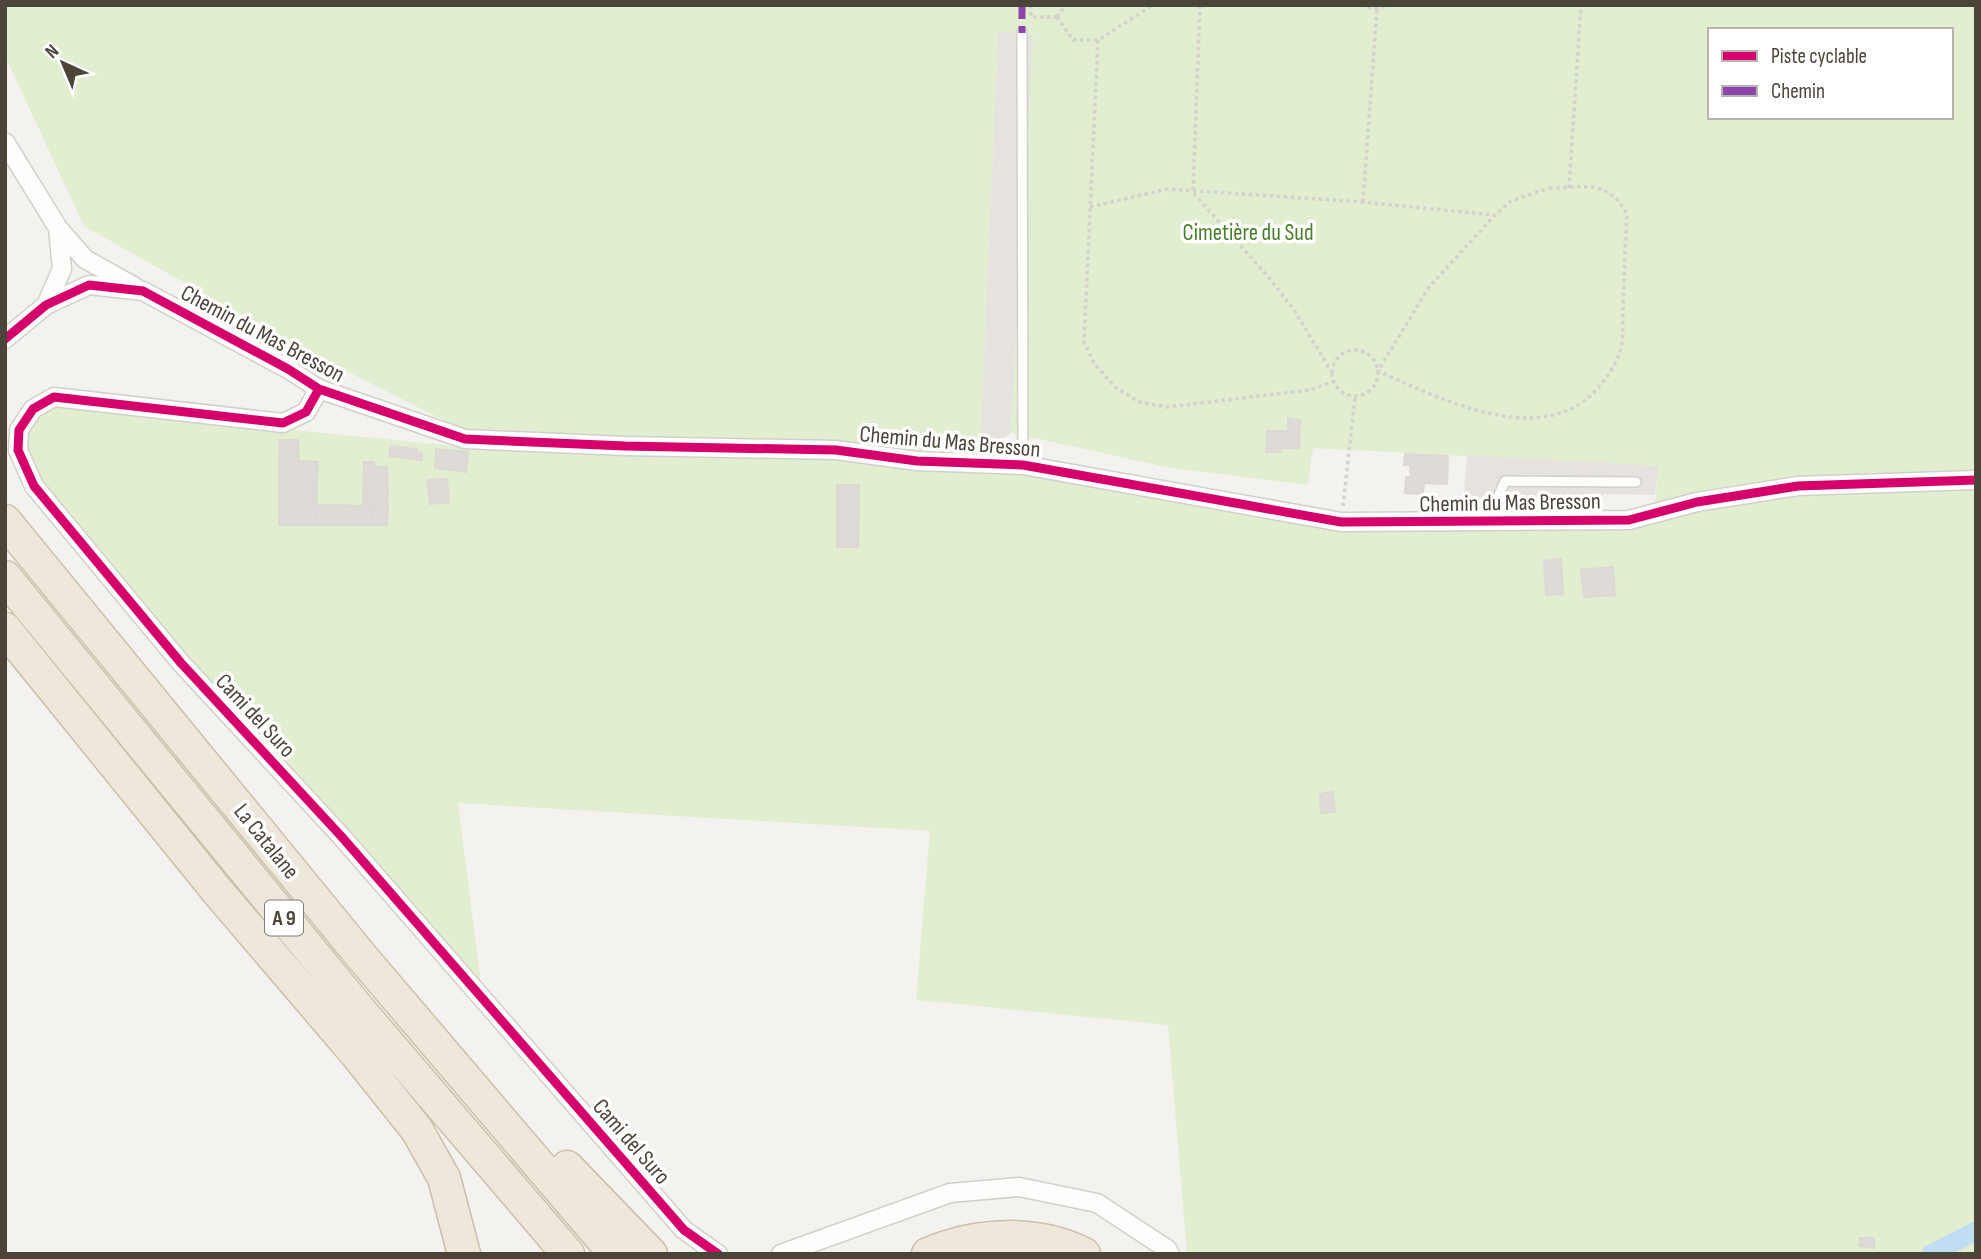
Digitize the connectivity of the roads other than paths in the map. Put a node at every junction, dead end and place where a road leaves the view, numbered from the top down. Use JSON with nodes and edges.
{"nodes":[{"id":1,"x":1022,"y":33,"type":"dead end"},
{"id":2,"x":5,"y":142,"type":"edge"},
{"id":3,"x":58,"y":228,"type":"junction"},
{"id":4,"x":143,"y":292,"type":"junction"},
{"id":5,"x":46,"y":305,"type":"junction"},
{"id":6,"x":5,"y":339,"type":"edge"},
{"id":7,"x":319,"y":389,"type":"junction"},
{"id":8,"x":1023,"y":465,"type":"junction"},
{"id":9,"x":1976,"y":480,"type":"edge"},
{"id":10,"x":1636,"y":482,"type":"dead end"},
{"id":11,"x":5,"y":521,"type":"edge"},
{"id":12,"x":1487,"y":522,"type":"junction"},
{"id":13,"x":5,"y":577,"type":"edge"},
{"id":14,"x":5,"y":629,"type":"edge"},
{"id":15,"x":443,"y":1053,"type":"junction"},
{"id":16,"x":464,"y":1254,"type":"edge"},
{"id":17,"x":568,"y":1254,"type":"edge"},
{"id":18,"x":615,"y":1254,"type":"edge"},
{"id":19,"x":651,"y":1254,"type":"edge"},
{"id":20,"x":718,"y":1254,"type":"edge"},
{"id":21,"x":781,"y":1254,"type":"edge"},
{"id":22,"x":928,"y":1254,"type":"edge"},
{"id":23,"x":1084,"y":1254,"type":"edge"},
{"id":24,"x":1170,"y":1254,"type":"edge"}],
"edges":[{"from":1,"to":8,"type":"lane"},
{"from":2,"to":3,"type":"street"},
{"from":3,"to":4,"type":"street"},
{"from":3,"to":5,"type":"street"},
{"from":4,"to":5,"type":"street","name":"Chemin du Mas Bresson"},
{"from":4,"to":7,"type":"street","name":"Chemin du Mas Bresson"},
{"from":5,"to":6,"type":"street","name":"Chemin du Mas Bresson"},
{"from":7,"to":8,"type":"street","name":"Chemin du Mas Bresson"},
{"from":7,"to":20,"type":"street","name":"Cami del Suro"},
{"from":8,"to":12,"type":"street","name":"Chemin du Mas Bresson"},
{"from":9,"to":12,"type":"street","name":"Chemin du Mas Bresson"},
{"from":10,"to":12,"type":"lane"},
{"from":11,"to":15,"type":"highway","name":"La Catalane","number":"A 9"},
{"from":13,"to":17,"type":"highway","name":"La Catalane","number":"A 9"},
{"from":14,"to":16,"type":"highway"},
{"from":15,"to":18,"type":"highway","name":"La Catalane","number":"A 9"},
{"from":15,"to":19,"type":"highway"},
{"from":21,"to":24,"type":"street"},
{"from":22,"to":23,"type":"highway"}]}
